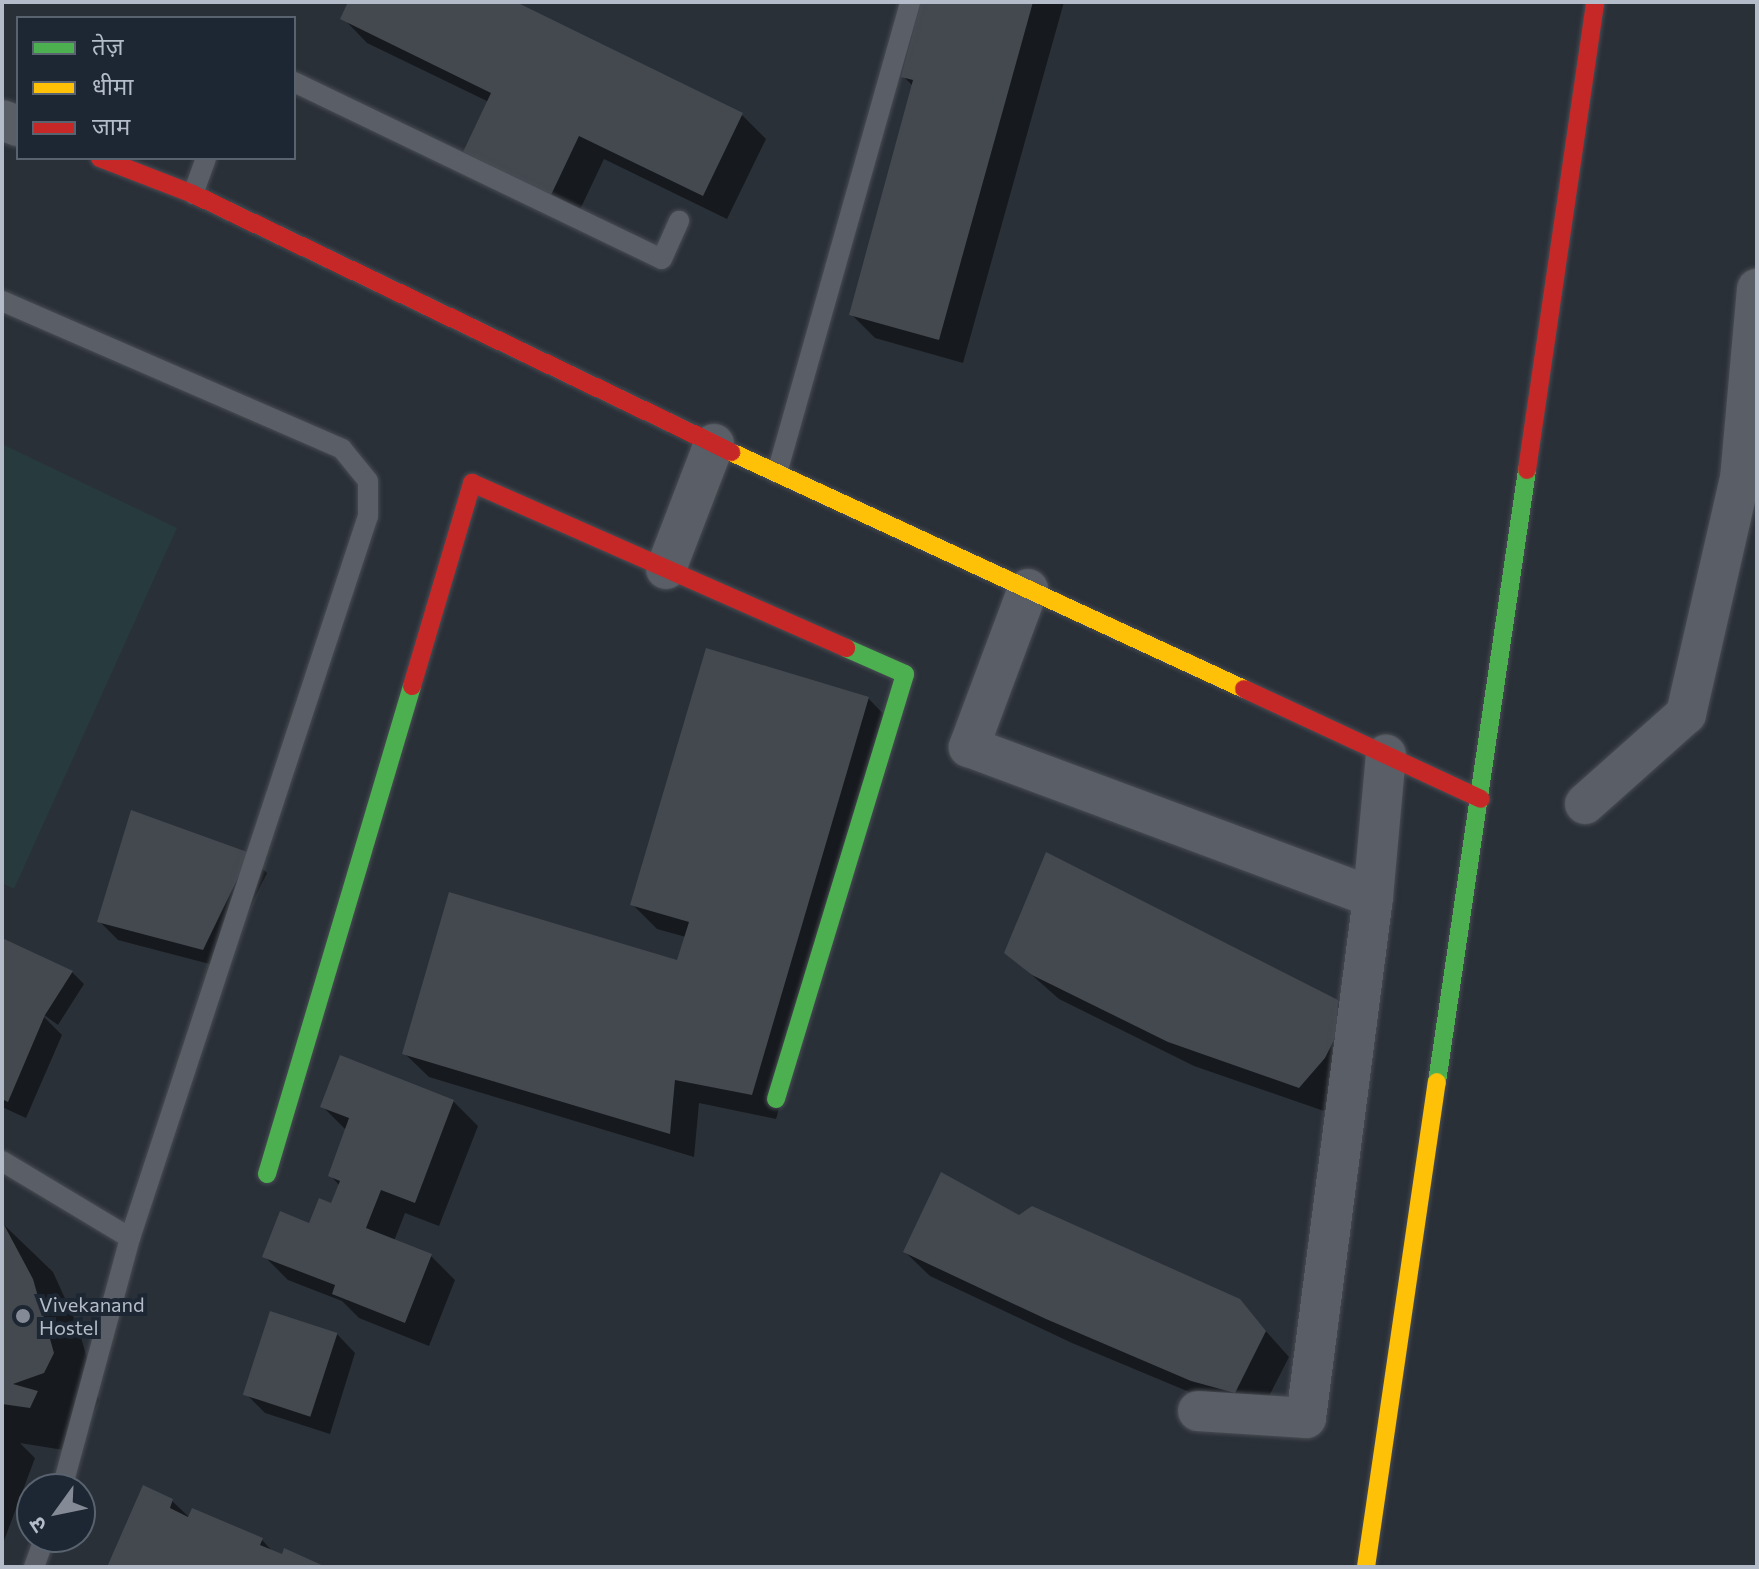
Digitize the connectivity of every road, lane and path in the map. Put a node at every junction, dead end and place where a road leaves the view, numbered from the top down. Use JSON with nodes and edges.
{"nodes":[{"id":1,"x":910,"y":2,"type":"edge"},
{"id":2,"x":1595,"y":2,"type":"edge"},
{"id":3,"x":296,"y":83,"type":"edge"},
{"id":4,"x":105,"y":160,"type":"edge"},
{"id":5,"x":205,"y":160,"type":"edge"},
{"id":6,"x":193,"y":194,"type":"junction"},
{"id":7,"x":679,"y":221,"type":"dead end"},
{"id":8,"x":1757,"y":289,"type":"edge"},
{"id":9,"x":2,"y":301,"type":"edge"},
{"id":10,"x":714,"y":444,"type":"junction"},
{"id":11,"x":777,"y":473,"type":"junction"},
{"id":12,"x":666,"y":569,"type":"junction"},
{"id":13,"x":1028,"y":589,"type":"junction"},
{"id":14,"x":1386,"y":755,"type":"junction"},
{"id":15,"x":1481,"y":799,"type":"junction"},
{"id":16,"x":1585,"y":804,"type":"dead end"},
{"id":17,"x":1373,"y":897,"type":"junction"},
{"id":18,"x":776,"y":1099,"type":"dead end"},
{"id":19,"x":2,"y":1161,"type":"edge"},
{"id":20,"x":267,"y":1174,"type":"dead end"},
{"id":21,"x":130,"y":1238,"type":"junction"},
{"id":22,"x":1198,"y":1411,"type":"dead end"},
{"id":23,"x":66,"y":1473,"type":"edge"},
{"id":24,"x":1366,"y":1567,"type":"edge"}],
"edges":[{"from":1,"to":11,"type":"lane"},
{"from":2,"to":15,"type":"street"},
{"from":3,"to":7,"type":"lane"},
{"from":4,"to":6,"type":"street"},
{"from":5,"to":6,"type":"lane"},
{"from":6,"to":10,"type":"street"},
{"from":8,"to":16,"type":"street"},
{"from":9,"to":21,"type":"lane"},
{"from":10,"to":11,"type":"street"},
{"from":10,"to":12,"type":"street"},
{"from":11,"to":13,"type":"street"},
{"from":12,"to":18,"type":"street"},
{"from":12,"to":20,"type":"street"},
{"from":13,"to":14,"type":"street"},
{"from":13,"to":17,"type":"street"},
{"from":14,"to":15,"type":"street"},
{"from":14,"to":17,"type":"street"},
{"from":15,"to":24,"type":"street"},
{"from":17,"to":22,"type":"street"},
{"from":19,"to":21,"type":"lane"},
{"from":21,"to":23,"type":"lane"}]}
